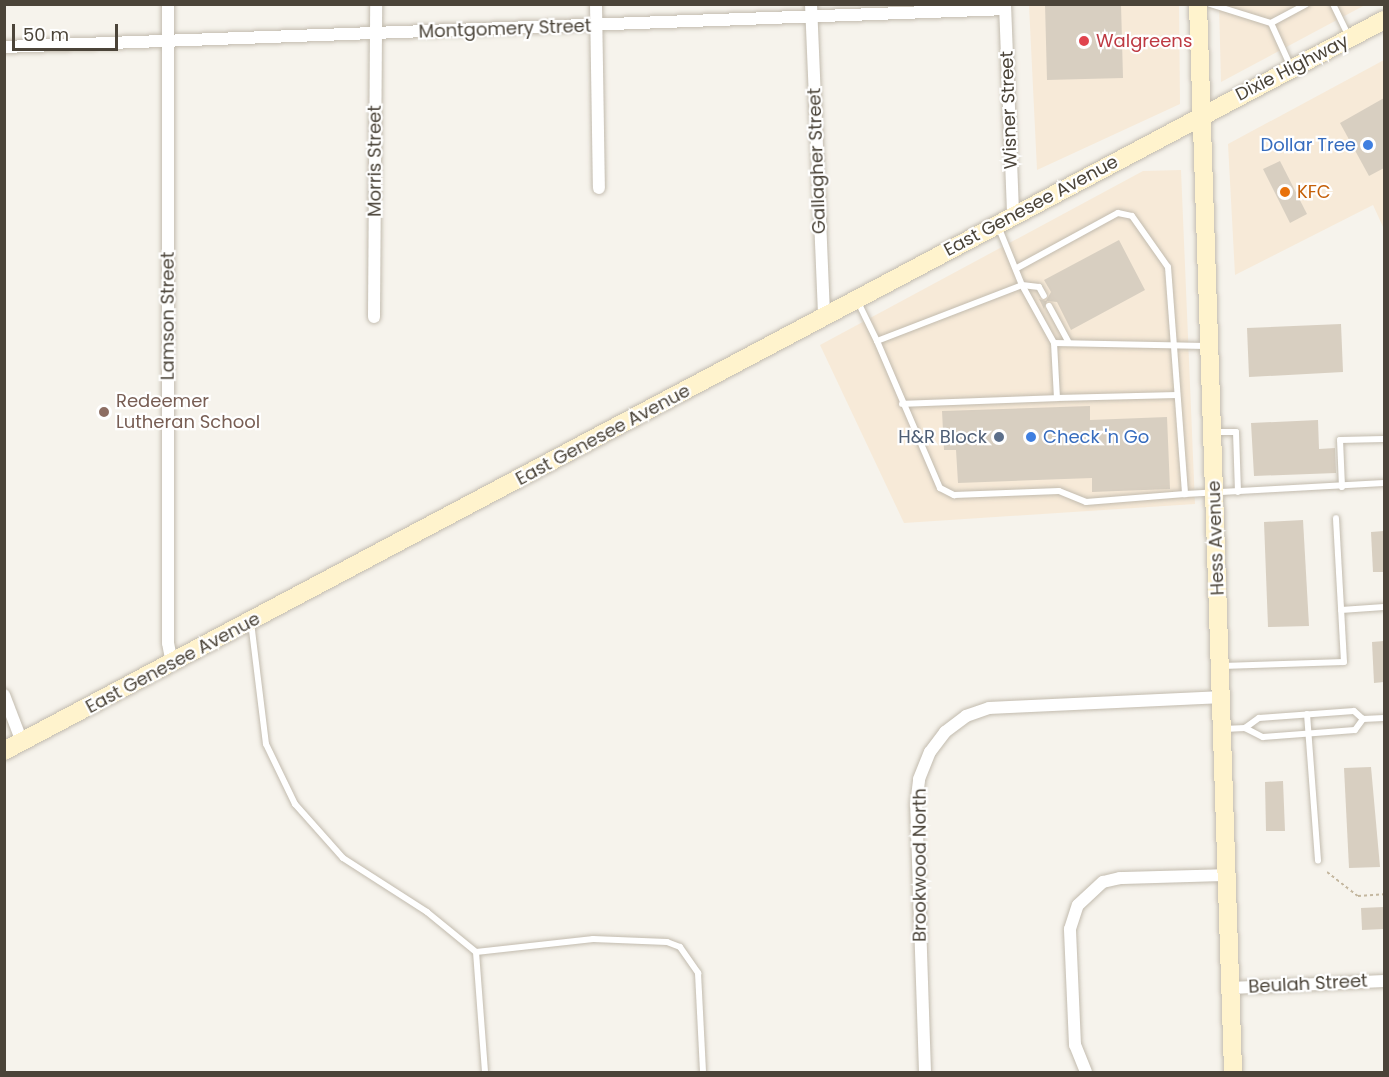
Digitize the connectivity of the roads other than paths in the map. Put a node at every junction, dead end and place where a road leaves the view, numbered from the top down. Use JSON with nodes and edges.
{"nodes":[{"id":1,"x":168,"y":4,"type":"edge"},
{"id":2,"x":376,"y":4,"type":"edge"},
{"id":3,"x":596,"y":4,"type":"edge"},
{"id":4,"x":1198,"y":4,"type":"edge"},
{"id":5,"x":1209,"y":4,"type":"edge"},
{"id":6,"x":1306,"y":4,"type":"edge"},
{"id":7,"x":1333,"y":4,"type":"edge"},
{"id":8,"x":1219,"y":6,"type":"edge"},
{"id":9,"x":1005,"y":7,"type":"edge"},
{"id":10,"x":811,"y":11,"type":"edge"},
{"id":11,"x":1384,"y":20,"type":"edge"},
{"id":12,"x":1271,"y":22,"type":"junction"},
{"id":13,"x":596,"y":26,"type":"junction"},
{"id":14,"x":376,"y":33,"type":"junction"},
{"id":15,"x":1349,"y":38,"type":"junction"},
{"id":16,"x":168,"y":41,"type":"junction"},
{"id":17,"x":4,"y":47,"type":"edge"},
{"id":18,"x":1291,"y":68,"type":"junction"},
{"id":19,"x":1199,"y":116,"type":"junction"},
{"id":20,"x":599,"y":188,"type":"dead end"},
{"id":21,"x":1013,"y":215,"type":"junction"},
{"id":22,"x":997,"y":225,"type":"junction"},
{"id":23,"x":1017,"y":268,"type":"junction"},
{"id":24,"x":1022,"y":285,"type":"junction"},
{"id":25,"x":1044,"y":296,"type":"dead end"},
{"id":26,"x":857,"y":300,"type":"junction"},
{"id":27,"x":1049,"y":306,"type":"dead end"},
{"id":28,"x":374,"y":317,"type":"dead end"},
{"id":29,"x":824,"y":317,"type":"junction"},
{"id":30,"x":877,"y":341,"type":"junction"},
{"id":31,"x":1069,"y":343,"type":"junction"},
{"id":32,"x":1054,"y":344,"type":"junction"},
{"id":33,"x":1175,"y":345,"type":"junction"},
{"id":34,"x":1208,"y":346,"type":"junction"},
{"id":35,"x":1177,"y":395,"type":"junction"},
{"id":36,"x":1057,"y":398,"type":"junction"},
{"id":37,"x":902,"y":404,"type":"junction"},
{"id":38,"x":1211,"y":432,"type":"junction"},
{"id":39,"x":1384,"y":439,"type":"edge"},
{"id":40,"x":1384,"y":483,"type":"edge"},
{"id":41,"x":1342,"y":487,"type":"junction"},
{"id":42,"x":1238,"y":492,"type":"junction"},
{"id":43,"x":1185,"y":495,"type":"junction"},
{"id":44,"x":1214,"y":495,"type":"junction"},
{"id":45,"x":1336,"y":518,"type":"dead end"},
{"id":46,"x":1384,"y":607,"type":"edge"},
{"id":47,"x":1341,"y":610,"type":"junction"},
{"id":48,"x":251,"y":621,"type":"junction"},
{"id":49,"x":172,"y":664,"type":"junction"},
{"id":50,"x":1221,"y":666,"type":"junction"},
{"id":51,"x":4,"y":695,"type":"edge"},
{"id":52,"x":1222,"y":697,"type":"junction"},
{"id":53,"x":1307,"y":714,"type":"junction"},
{"id":54,"x":1384,"y":718,"type":"edge"},
{"id":55,"x":1363,"y":719,"type":"junction"},
{"id":56,"x":1245,"y":728,"type":"junction"},
{"id":57,"x":1223,"y":729,"type":"junction"},
{"id":58,"x":1309,"y":733,"type":"junction"},
{"id":59,"x":22,"y":742,"type":"junction"},
{"id":60,"x":4,"y":751,"type":"edge"},
{"id":61,"x":1318,"y":861,"type":"dead end"},
{"id":62,"x":1226,"y":875,"type":"junction"},
{"id":63,"x":476,"y":952,"type":"junction"},
{"id":64,"x":1384,"y":981,"type":"edge"},
{"id":65,"x":1231,"y":988,"type":"junction"},
{"id":66,"x":485,"y":1072,"type":"edge"},
{"id":67,"x":704,"y":1072,"type":"edge"},
{"id":68,"x":925,"y":1072,"type":"edge"},
{"id":69,"x":1086,"y":1072,"type":"edge"},
{"id":70,"x":1233,"y":1072,"type":"edge"}],
"edges":[{"from":1,"to":16,"type":"street","name":"Lamson Street"},
{"from":2,"to":14,"type":"street","name":"Morris Street"},
{"from":3,"to":13,"type":"street"},
{"from":4,"to":19,"type":"main road","name":"Hess Avenue"},
{"from":5,"to":8,"type":"lane"},
{"from":6,"to":12,"type":"lane"},
{"from":7,"to":15,"type":"lane"},
{"from":8,"to":12,"type":"lane"},
{"from":9,"to":10,"type":"street","name":"Montgomery Street"},
{"from":9,"to":21,"type":"street","name":"Wisner Street"},
{"from":10,"to":13,"type":"street","name":"Montgomery Street"},
{"from":10,"to":29,"type":"street","name":"Gallagher Street"},
{"from":11,"to":15,"type":"main road","name":"Dixie Highway"},
{"from":12,"to":18,"type":"lane"},
{"from":13,"to":14,"type":"street","name":"Montgomery Street"},
{"from":13,"to":20,"type":"street"},
{"from":14,"to":16,"type":"street","name":"Montgomery Street"},
{"from":14,"to":28,"type":"street","name":"Morris Street"},
{"from":15,"to":18,"type":"main road","name":"Dixie Highway"},
{"from":16,"to":17,"type":"street","name":"Montgomery Street"},
{"from":16,"to":49,"type":"street","name":"Lamson Street"},
{"from":18,"to":19,"type":"main road","name":"Dixie Highway"},
{"from":19,"to":21,"type":"main road","name":"East Genesee Avenue"},
{"from":19,"to":34,"type":"main road","name":"Hess Avenue"},
{"from":21,"to":22,"type":"main road","name":"East Genesee Avenue"},
{"from":22,"to":23,"type":"lane"},
{"from":22,"to":26,"type":"main road","name":"East Genesee Avenue"},
{"from":23,"to":24,"type":"lane"},
{"from":23,"to":33,"type":"lane"},
{"from":24,"to":25,"type":"lane"},
{"from":24,"to":30,"type":"lane"},
{"from":24,"to":32,"type":"lane"},
{"from":26,"to":29,"type":"main road","name":"East Genesee Avenue"},
{"from":26,"to":30,"type":"lane"},
{"from":27,"to":31,"type":"lane"},
{"from":29,"to":48,"type":"main road","name":"East Genesee Avenue"},
{"from":30,"to":37,"type":"lane"},
{"from":31,"to":32,"type":"lane"},
{"from":31,"to":33,"type":"lane"},
{"from":32,"to":36,"type":"lane"},
{"from":33,"to":34,"type":"lane"},
{"from":33,"to":35,"type":"lane"},
{"from":34,"to":38,"type":"main road","name":"Hess Avenue"},
{"from":35,"to":36,"type":"lane"},
{"from":35,"to":43,"type":"lane"},
{"from":36,"to":37,"type":"lane"},
{"from":37,"to":43,"type":"lane"},
{"from":38,"to":42,"type":"lane"},
{"from":38,"to":44,"type":"main road","name":"Hess Avenue"},
{"from":39,"to":41,"type":"lane"},
{"from":40,"to":41,"type":"lane"},
{"from":41,"to":42,"type":"lane"},
{"from":42,"to":44,"type":"lane"},
{"from":43,"to":44,"type":"lane"},
{"from":44,"to":50,"type":"main road","name":"Hess Avenue"},
{"from":45,"to":47,"type":"lane"},
{"from":46,"to":47,"type":"lane"},
{"from":47,"to":50,"type":"lane"},
{"from":48,"to":49,"type":"main road","name":"East Genesee Avenue"},
{"from":48,"to":63,"type":"lane"},
{"from":49,"to":59,"type":"main road","name":"East Genesee Avenue"},
{"from":50,"to":52,"type":"main road","name":"Hess Avenue"},
{"from":51,"to":59,"type":"street"},
{"from":52,"to":57,"type":"main road","name":"Hess Avenue"},
{"from":52,"to":68,"type":"street","name":"Brookwood North"},
{"from":53,"to":55,"type":"lane"},
{"from":53,"to":56,"type":"lane"},
{"from":53,"to":58,"type":"lane"},
{"from":54,"to":55,"type":"lane"},
{"from":55,"to":58,"type":"lane"},
{"from":56,"to":57,"type":"lane"},
{"from":56,"to":58,"type":"lane"},
{"from":57,"to":62,"type":"main road","name":"Hess Avenue"},
{"from":58,"to":61,"type":"lane"},
{"from":59,"to":60,"type":"main road","name":"East Genesee Avenue"},
{"from":62,"to":65,"type":"main road","name":"Hess Avenue"},
{"from":62,"to":69,"type":"street"},
{"from":63,"to":66,"type":"lane"},
{"from":63,"to":67,"type":"lane"},
{"from":64,"to":65,"type":"street","name":"Beulah Street"},
{"from":65,"to":70,"type":"main road","name":"Hess Avenue"}]}
